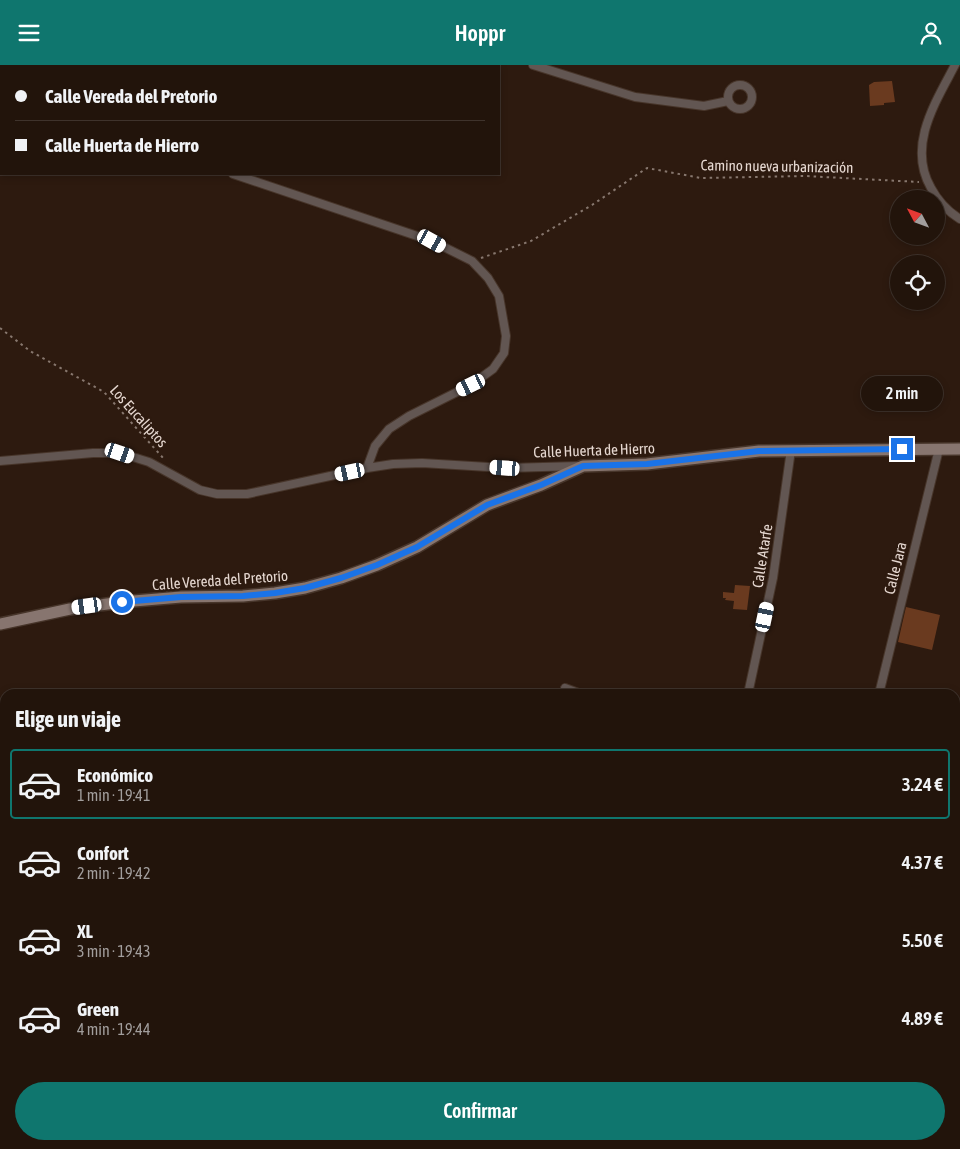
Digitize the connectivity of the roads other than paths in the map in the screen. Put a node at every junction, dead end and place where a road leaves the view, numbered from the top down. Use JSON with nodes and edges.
{"nodes":[{"id":1,"x":533,"y":65,"type":"edge"},
{"id":2,"x":955,"y":65,"type":"edge"},
{"id":3,"x":728,"y":101,"type":"dead end"},
{"id":4,"x":236,"y":175,"type":"edge"},
{"id":5,"x":960,"y":219,"type":"edge"},
{"id":6,"x":939,"y":449,"type":"junction"},
{"id":7,"x":960,"y":449,"type":"edge"},
{"id":8,"x":791,"y":450,"type":"junction"},
{"id":9,"x":0,"y":461,"type":"edge"},
{"id":10,"x":583,"y":466,"type":"junction"},
{"id":11,"x":540,"y":467,"type":"junction"},
{"id":12,"x":367,"y":468,"type":"junction"},
{"id":13,"x":541,"y":485,"type":"junction"},
{"id":14,"x":1,"y":624,"type":"edge"},
{"id":15,"x":749,"y":689,"type":"edge"},
{"id":16,"x":880,"y":689,"type":"edge"}],
"edges":[{"from":1,"to":3,"type":"street"},
{"from":2,"to":5,"type":"street"},
{"from":4,"to":12,"type":"street"},
{"from":6,"to":7,"type":"street","name":"Calle Huerta de Hierro"},
{"from":6,"to":8,"type":"street","name":"Calle Huerta de Hierro"},
{"from":6,"to":16,"type":"street","name":"Calle Jara"},
{"from":8,"to":10,"type":"street","name":"Calle Huerta de Hierro"},
{"from":8,"to":15,"type":"street","name":"Calle Atarfe"},
{"from":9,"to":12,"type":"street","name":"Calle Huerta de Hierro"},
{"from":10,"to":11,"type":"street","name":"Calle Huerta de Hierro"},
{"from":10,"to":13,"type":"street","name":"Calle Vereda del Pretorio"},
{"from":11,"to":12,"type":"street","name":"Calle Huerta de Hierro"},
{"from":11,"to":13,"type":"street"},
{"from":13,"to":14,"type":"street","name":"Calle Vereda del Pretorio"}]}
